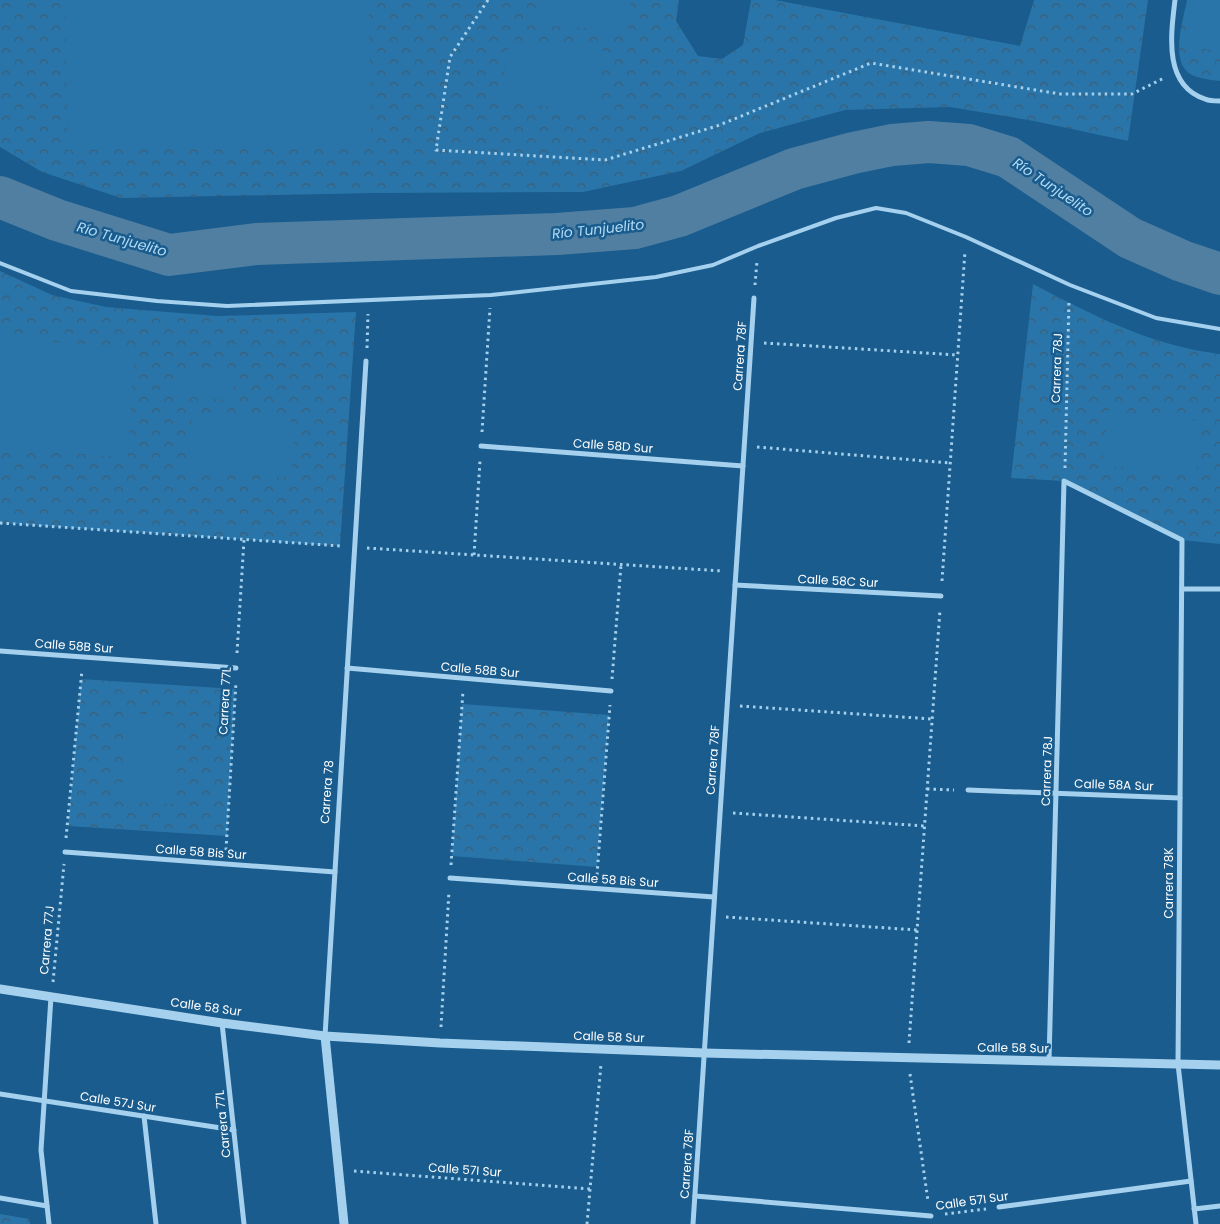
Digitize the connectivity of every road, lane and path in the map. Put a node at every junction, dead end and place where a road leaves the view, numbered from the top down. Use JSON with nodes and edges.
{"nodes":[{"id":1,"x":488,"y":0,"type":"edge"},
{"id":2,"x":1175,"y":0,"type":"edge"},
{"id":3,"x":1176,"y":73,"type":"junction"},
{"id":4,"x":1220,"y":101,"type":"edge"},
{"id":5,"x":966,"y":237,"type":"junction"},
{"id":6,"x":758,"y":246,"type":"junction"},
{"id":7,"x":0,"y":263,"type":"edge"},
{"id":8,"x":1070,"y":285,"type":"junction"},
{"id":9,"x":491,"y":295,"type":"junction"},
{"id":10,"x":754,"y":298,"type":"joint"},
{"id":11,"x":369,"y":300,"type":"junction"},
{"id":12,"x":1220,"y":329,"type":"edge"},
{"id":13,"x":751,"y":342,"type":"junction"},
{"id":14,"x":958,"y":355,"type":"junction"},
{"id":15,"x":366,"y":361,"type":"joint"},
{"id":16,"x":481,"y":446,"type":"junction"},
{"id":17,"x":744,"y":446,"type":"junction"},
{"id":18,"x":950,"y":463,"type":"junction"},
{"id":19,"x":743,"y":466,"type":"junction"},
{"id":20,"x":1064,"y":481,"type":"junction"},
{"id":21,"x":244,"y":539,"type":"dead end"},
{"id":22,"x":474,"y":555,"type":"dead end"},
{"id":23,"x":621,"y":564,"type":"dead end"},
{"id":24,"x":735,"y":585,"type":"junction"},
{"id":25,"x":1182,"y":589,"type":"junction"},
{"id":26,"x":1220,"y":589,"type":"edge"},
{"id":27,"x":941,"y":596,"type":"junction"},
{"id":28,"x":0,"y":651,"type":"edge"},
{"id":29,"x":83,"y":657,"type":"junction"},
{"id":30,"x":236,"y":668,"type":"junction"},
{"id":31,"x":347,"y":668,"type":"junction"},
{"id":32,"x":463,"y":678,"type":"junction"},
{"id":33,"x":611,"y":691,"type":"junction"},
{"id":34,"x":727,"y":706,"type":"junction"},
{"id":35,"x":932,"y":719,"type":"junction"},
{"id":36,"x":927,"y":789,"type":"junction"},
{"id":37,"x":968,"y":790,"type":"joint"},
{"id":38,"x":1056,"y":793,"type":"junction"},
{"id":39,"x":1180,"y":798,"type":"junction"},
{"id":40,"x":720,"y":812,"type":"junction"},
{"id":41,"x":925,"y":826,"type":"junction"},
{"id":42,"x":65,"y":852,"type":"junction"},
{"id":43,"x":225,"y":864,"type":"junction"},
{"id":44,"x":335,"y":872,"type":"junction"},
{"id":45,"x":450,"y":878,"type":"junction"},
{"id":46,"x":596,"y":888,"type":"junction"},
{"id":47,"x":714,"y":897,"type":"junction"},
{"id":48,"x":713,"y":916,"type":"junction"},
{"id":49,"x":917,"y":930,"type":"junction"},
{"id":50,"x":0,"y":989,"type":"edge"},
{"id":51,"x":52,"y":997,"type":"junction"},
{"id":52,"x":222,"y":1022,"type":"junction"},
{"id":53,"x":325,"y":1036,"type":"junction"},
{"id":54,"x":440,"y":1043,"type":"junction"},
{"id":55,"x":602,"y":1049,"type":"junction"},
{"id":56,"x":704,"y":1054,"type":"junction"},
{"id":57,"x":908,"y":1058,"type":"junction"},
{"id":58,"x":1049,"y":1061,"type":"junction"},
{"id":59,"x":1178,"y":1064,"type":"junction"},
{"id":60,"x":1220,"y":1066,"type":"edge"},
{"id":61,"x":0,"y":1094,"type":"edge"},
{"id":62,"x":44,"y":1101,"type":"junction"},
{"id":63,"x":144,"y":1116,"type":"junction"},
{"id":64,"x":234,"y":1130,"type":"junction"},
{"id":65,"x":338,"y":1170,"type":"junction"},
{"id":66,"x":1191,"y":1181,"type":"junction"},
{"id":67,"x":590,"y":1189,"type":"junction"},
{"id":68,"x":695,"y":1196,"type":"junction"},
{"id":69,"x":0,"y":1198,"type":"edge"},
{"id":70,"x":47,"y":1206,"type":"junction"},
{"id":71,"x":1220,"y":1206,"type":"edge"},
{"id":72,"x":999,"y":1207,"type":"joint"},
{"id":73,"x":1194,"y":1209,"type":"junction"},
{"id":74,"x":931,"y":1216,"type":"junction"},
{"id":75,"x":49,"y":1224,"type":"edge"},
{"id":76,"x":156,"y":1224,"type":"edge"},
{"id":77,"x":244,"y":1224,"type":"edge"},
{"id":78,"x":344,"y":1224,"type":"edge"},
{"id":79,"x":587,"y":1224,"type":"edge"},
{"id":80,"x":693,"y":1224,"type":"edge"},
{"id":81,"x":1196,"y":1224,"type":"edge"}],
"edges":[{"from":1,"to":3,"type":"path"},
{"from":2,"to":3,"type":"street"},
{"from":3,"to":4,"type":"street"},
{"from":5,"to":6,"type":"lane"},
{"from":5,"to":8,"type":"lane"},
{"from":5,"to":14,"type":"path"},
{"from":6,"to":9,"type":"lane"},
{"from":6,"to":10,"type":"path"},
{"from":7,"to":11,"type":"lane"},
{"from":8,"to":12,"type":"lane"},
{"from":8,"to":20,"type":"path","name":"Carrera 78J"},
{"from":9,"to":11,"type":"lane"},
{"from":9,"to":16,"type":"path"},
{"from":10,"to":13,"type":"street","name":"Carrera 78F"},
{"from":11,"to":15,"type":"path"},
{"from":13,"to":14,"type":"path"},
{"from":13,"to":17,"type":"street","name":"Carrera 78F"},
{"from":14,"to":18,"type":"path"},
{"from":15,"to":31,"type":"street","name":"Carrera 78"},
{"from":16,"to":19,"type":"street","name":"Calle 58D Sur"},
{"from":16,"to":22,"type":"path"},
{"from":17,"to":18,"type":"path"},
{"from":17,"to":19,"type":"street","name":"Carrera 78F"},
{"from":18,"to":27,"type":"path"},
{"from":19,"to":24,"type":"street","name":"Carrera 78F"},
{"from":20,"to":25,"type":"street","name":"Carrera 78K"},
{"from":20,"to":38,"type":"street","name":"Carrera 78J"},
{"from":21,"to":30,"type":"path","name":"Carrera 77L"},
{"from":23,"to":33,"type":"path"},
{"from":24,"to":27,"type":"street","name":"Calle 58C Sur"},
{"from":24,"to":34,"type":"street","name":"Carrera 78F"},
{"from":25,"to":26,"type":"street"},
{"from":25,"to":39,"type":"street","name":"Carrera 78K"},
{"from":27,"to":35,"type":"path"},
{"from":28,"to":29,"type":"street","name":"Calle 58B Sur"},
{"from":29,"to":30,"type":"street","name":"Calle 58B Sur"},
{"from":29,"to":42,"type":"path","name":"Carrera 77J"},
{"from":30,"to":43,"type":"path","name":"Carrera 77L"},
{"from":31,"to":32,"type":"street","name":"Calle 58B Sur"},
{"from":31,"to":44,"type":"street","name":"Carrera 78"},
{"from":32,"to":33,"type":"street","name":"Calle 58B Sur"},
{"from":32,"to":45,"type":"path"},
{"from":33,"to":46,"type":"path"},
{"from":34,"to":35,"type":"path"},
{"from":34,"to":40,"type":"street","name":"Carrera 78F"},
{"from":35,"to":36,"type":"path"},
{"from":36,"to":37,"type":"path"},
{"from":36,"to":41,"type":"path"},
{"from":37,"to":38,"type":"street","name":"Calle 58A Sur"},
{"from":38,"to":39,"type":"street","name":"Calle 58A Sur"},
{"from":38,"to":58,"type":"street","name":"Carrera 78J"},
{"from":39,"to":59,"type":"street","name":"Carrera 78K"},
{"from":40,"to":41,"type":"path"},
{"from":40,"to":47,"type":"street","name":"Carrera 78F"},
{"from":41,"to":49,"type":"path"},
{"from":42,"to":43,"type":"street","name":"Calle 58 Bis Sur"},
{"from":42,"to":51,"type":"path","name":"Carrera 77J"},
{"from":43,"to":44,"type":"street","name":"Calle 58 Bis Sur"},
{"from":44,"to":53,"type":"street","name":"Carrera 78"},
{"from":45,"to":46,"type":"street","name":"Calle 58 Bis Sur"},
{"from":45,"to":54,"type":"path"},
{"from":46,"to":47,"type":"street","name":"Calle 58 Bis Sur"},
{"from":47,"to":48,"type":"street","name":"Carrera 78F"},
{"from":48,"to":49,"type":"path"},
{"from":48,"to":56,"type":"street","name":"Carrera 78F"},
{"from":49,"to":57,"type":"path"},
{"from":50,"to":51,"type":"street","name":"Calle 58 Sur"},
{"from":51,"to":52,"type":"street","name":"Calle 58 Sur"},
{"from":51,"to":62,"type":"street"},
{"from":52,"to":53,"type":"street","name":"Calle 58 Sur"},
{"from":52,"to":64,"type":"street","name":"Carrera 77L"},
{"from":53,"to":54,"type":"street","name":"Calle 58 Sur"},
{"from":53,"to":65,"type":"street","name":"Carrera 78"},
{"from":54,"to":55,"type":"street","name":"Calle 58 Sur"},
{"from":55,"to":56,"type":"street","name":"Calle 58 Sur"},
{"from":55,"to":67,"type":"path"},
{"from":56,"to":57,"type":"street","name":"Calle 58 Sur"},
{"from":56,"to":68,"type":"street","name":"Carrera 78F"},
{"from":57,"to":58,"type":"street","name":"Calle 58 Sur"},
{"from":57,"to":74,"type":"path"},
{"from":58,"to":59,"type":"street","name":"Calle 58 Sur"},
{"from":59,"to":60,"type":"street","name":"Calle 58 Sur"},
{"from":59,"to":66,"type":"street","name":"Carrera 78K"},
{"from":61,"to":62,"type":"street","name":"Calle 57J Sur"},
{"from":62,"to":63,"type":"street","name":"Calle 57J Sur"},
{"from":62,"to":70,"type":"street"},
{"from":63,"to":64,"type":"street","name":"Calle 57J Sur"},
{"from":63,"to":76,"type":"street"},
{"from":64,"to":77,"type":"street","name":"Carrera 77L"},
{"from":65,"to":67,"type":"path","name":"Calle 57I Sur"},
{"from":65,"to":78,"type":"street","name":"Carrera 78"},
{"from":66,"to":72,"type":"street","name":"Calle 57I Sur"},
{"from":66,"to":73,"type":"street","name":"Carrera 78K"},
{"from":67,"to":79,"type":"path"},
{"from":68,"to":74,"type":"street","name":"Calle 57I Sur"},
{"from":68,"to":80,"type":"street","name":"Carrera 78F"},
{"from":69,"to":70,"type":"street"},
{"from":70,"to":75,"type":"street"},
{"from":71,"to":73,"type":"street"},
{"from":72,"to":74,"type":"path","name":"Calle 57I Sur"},
{"from":73,"to":81,"type":"street","name":"Carrera 78K"}]}
